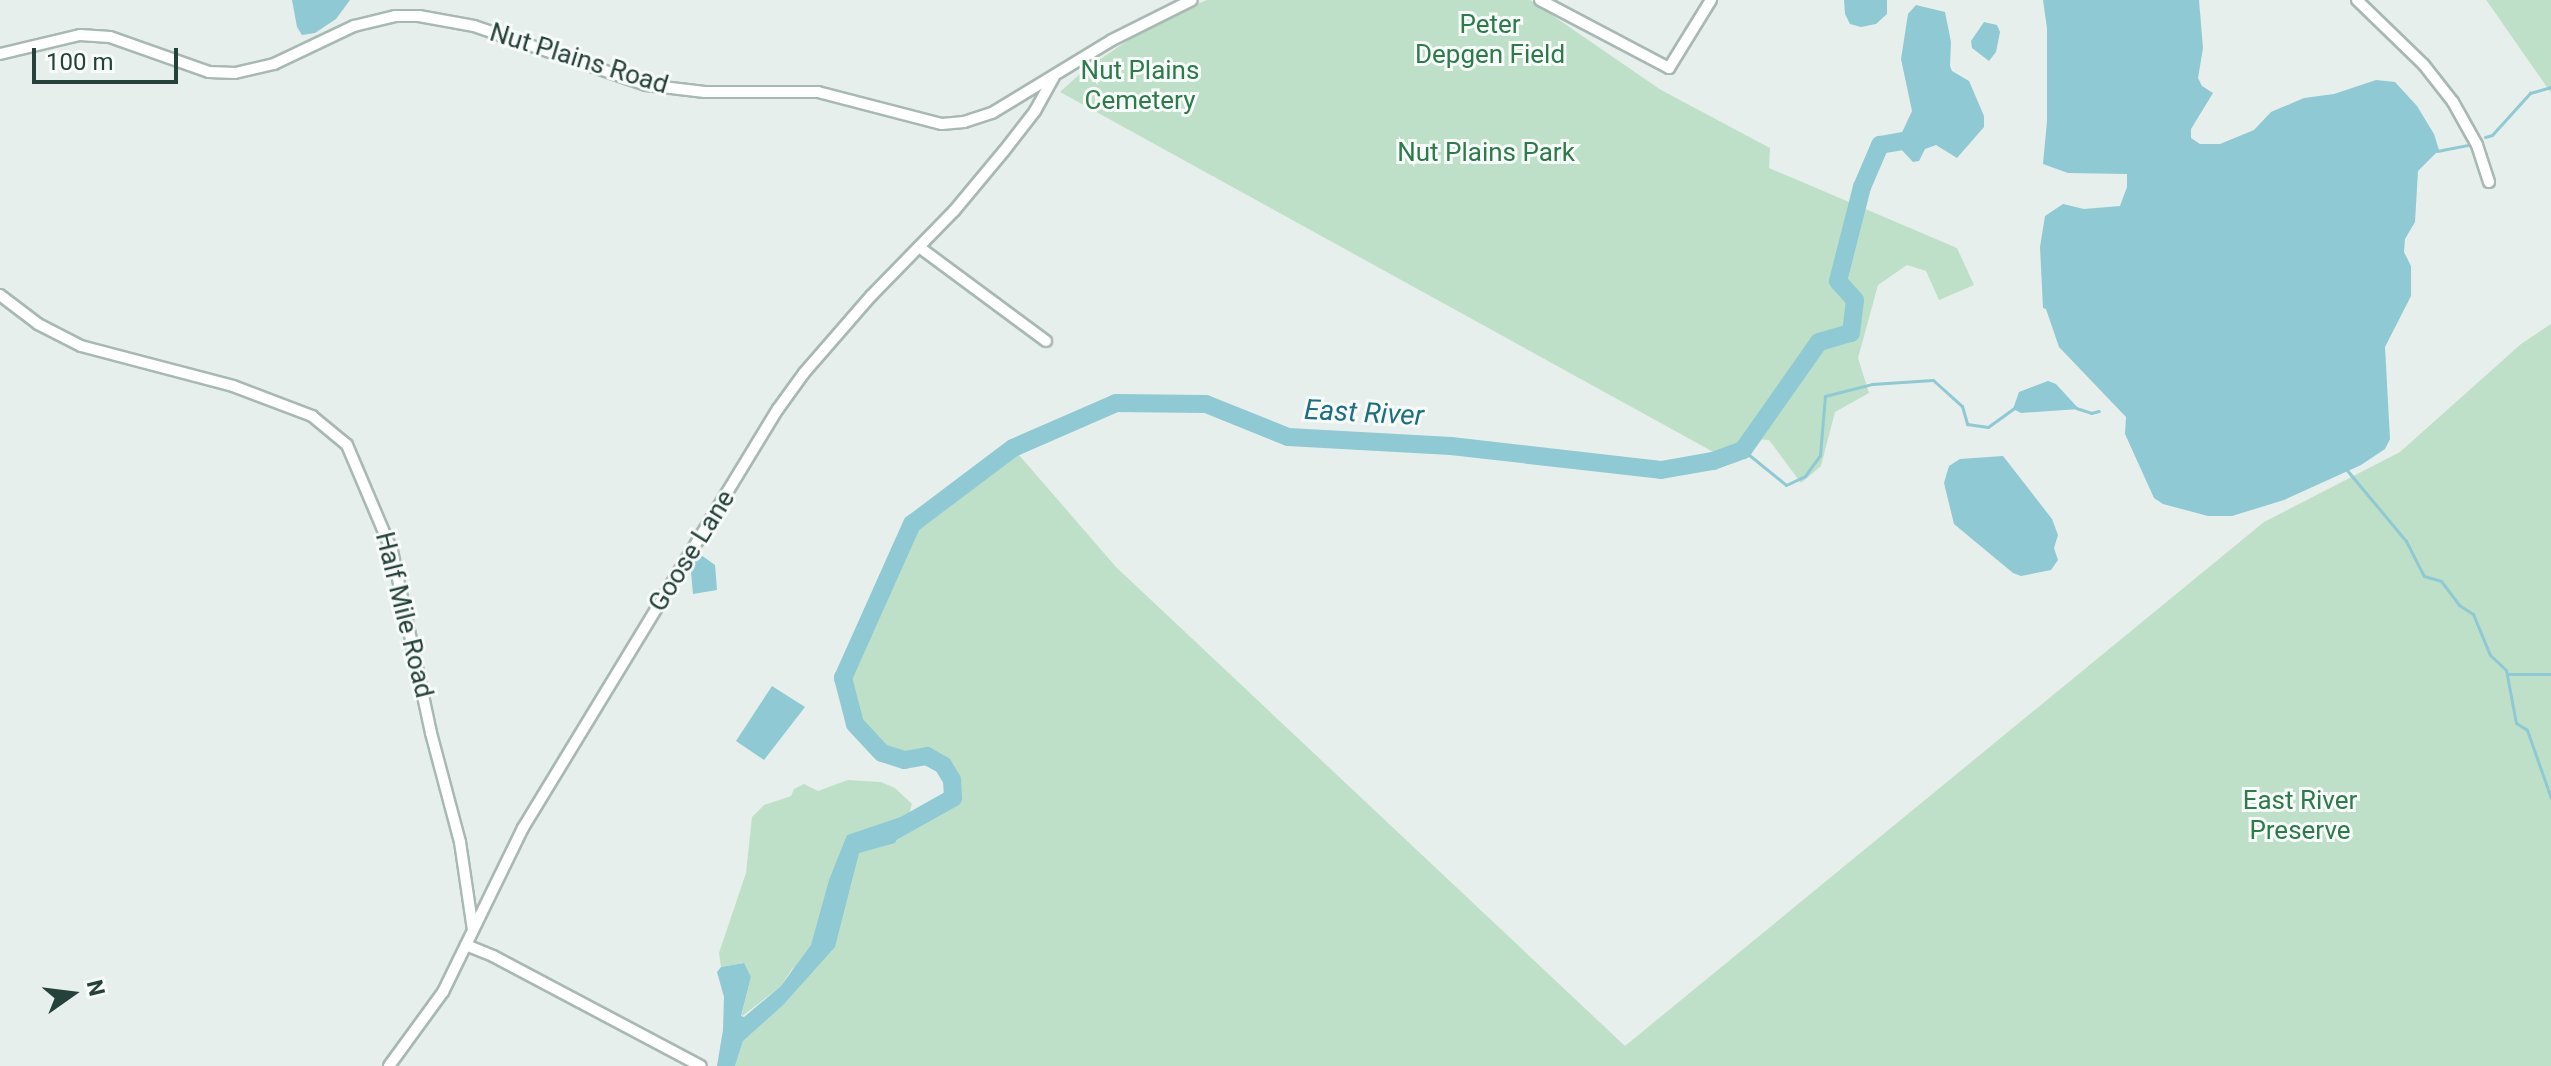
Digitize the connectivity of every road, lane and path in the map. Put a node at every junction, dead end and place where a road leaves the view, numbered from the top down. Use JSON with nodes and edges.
{"nodes":[{"id":1,"x":1192,"y":0,"type":"edge"},
{"id":2,"x":1540,"y":0,"type":"edge"},
{"id":3,"x":1711,"y":0,"type":"edge"},
{"id":4,"x":2357,"y":0,"type":"edge"},
{"id":5,"x":0,"y":54,"type":"edge"},
{"id":6,"x":1054,"y":77,"type":"junction"},
{"id":7,"x":2489,"y":182,"type":"dead end"},
{"id":8,"x":919,"y":247,"type":"junction"},
{"id":9,"x":0,"y":295,"type":"edge"},
{"id":10,"x":1046,"y":341,"type":"dead end"},
{"id":11,"x":473,"y":930,"type":"junction"},
{"id":12,"x":466,"y":945,"type":"junction"},
{"id":13,"x":389,"y":1066,"type":"edge"},
{"id":14,"x":701,"y":1066,"type":"edge"}],
"edges":[{"from":1,"to":6,"type":"street","name":"Nut Plains Road"},
{"from":2,"to":3,"type":"street"},
{"from":4,"to":7,"type":"street"},
{"from":5,"to":6,"type":"street","name":"Nut Plains Road"},
{"from":6,"to":8,"type":"street","name":"Goose Lane"},
{"from":8,"to":10,"type":"street"},
{"from":8,"to":11,"type":"street","name":"Goose Lane"},
{"from":9,"to":11,"type":"street","name":"Half Mile Road"},
{"from":11,"to":12,"type":"street","name":"Goose Lane"},
{"from":12,"to":13,"type":"street","name":"Goose Lane"},
{"from":12,"to":14,"type":"street"}]}
